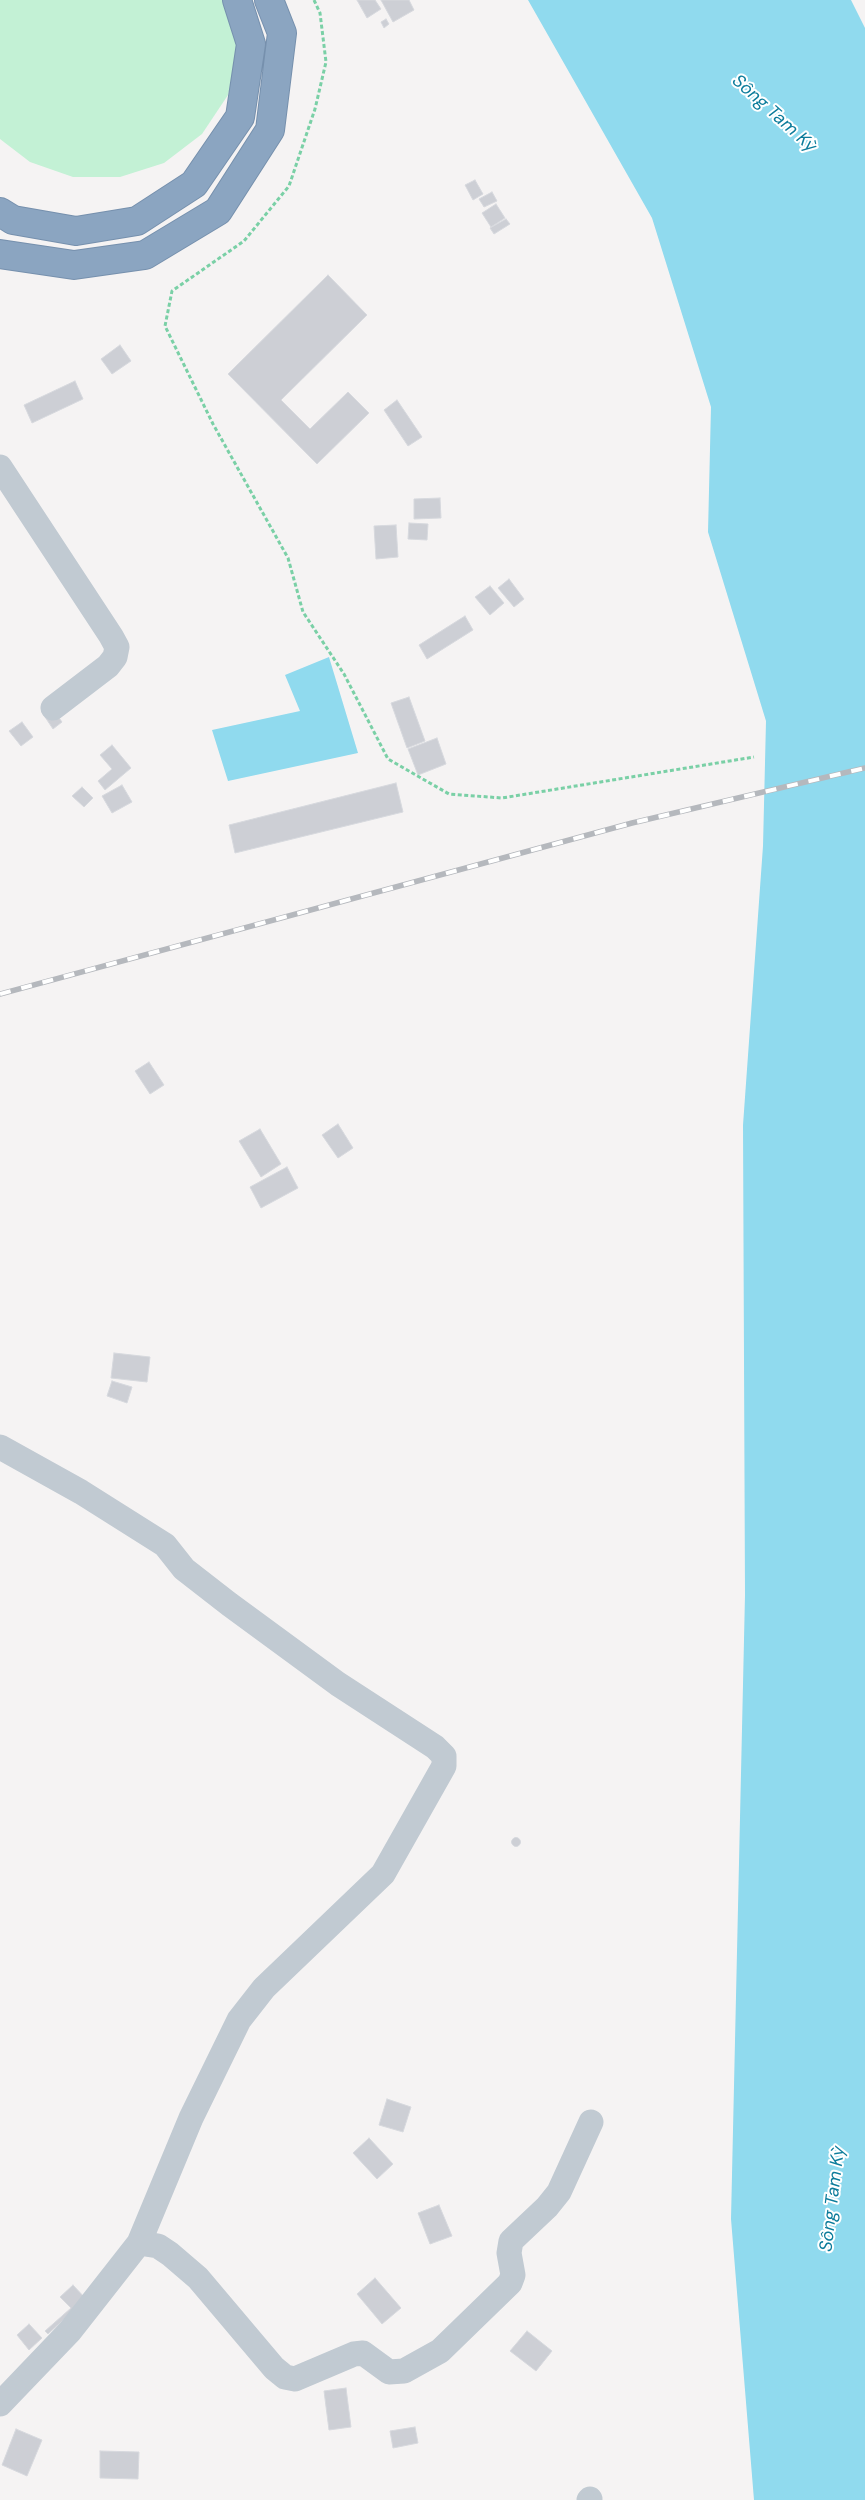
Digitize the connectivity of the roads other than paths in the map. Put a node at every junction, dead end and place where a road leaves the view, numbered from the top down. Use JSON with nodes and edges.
{"nodes":[{"id":1,"x":237,"y":0,"type":"edge"},
{"id":2,"x":269,"y":0,"type":"edge"},
{"id":3,"x":0,"y":212,"type":"edge"},
{"id":4,"x":0,"y":254,"type":"edge"},
{"id":5,"x":0,"y":468,"type":"edge"},
{"id":6,"x":53,"y":708,"type":"dead end"},
{"id":7,"x":0,"y":1447,"type":"edge"},
{"id":8,"x":591,"y":2122,"type":"dead end"},
{"id":9,"x":138,"y":2243,"type":"junction"},
{"id":10,"x":0,"y":2404,"type":"edge"}],
"edges":[{"from":1,"to":3,"type":"highway"},
{"from":2,"to":4,"type":"highway"},
{"from":5,"to":6,"type":"street"},
{"from":7,"to":9,"type":"street"},
{"from":8,"to":9,"type":"street"},
{"from":9,"to":10,"type":"street"}]}
